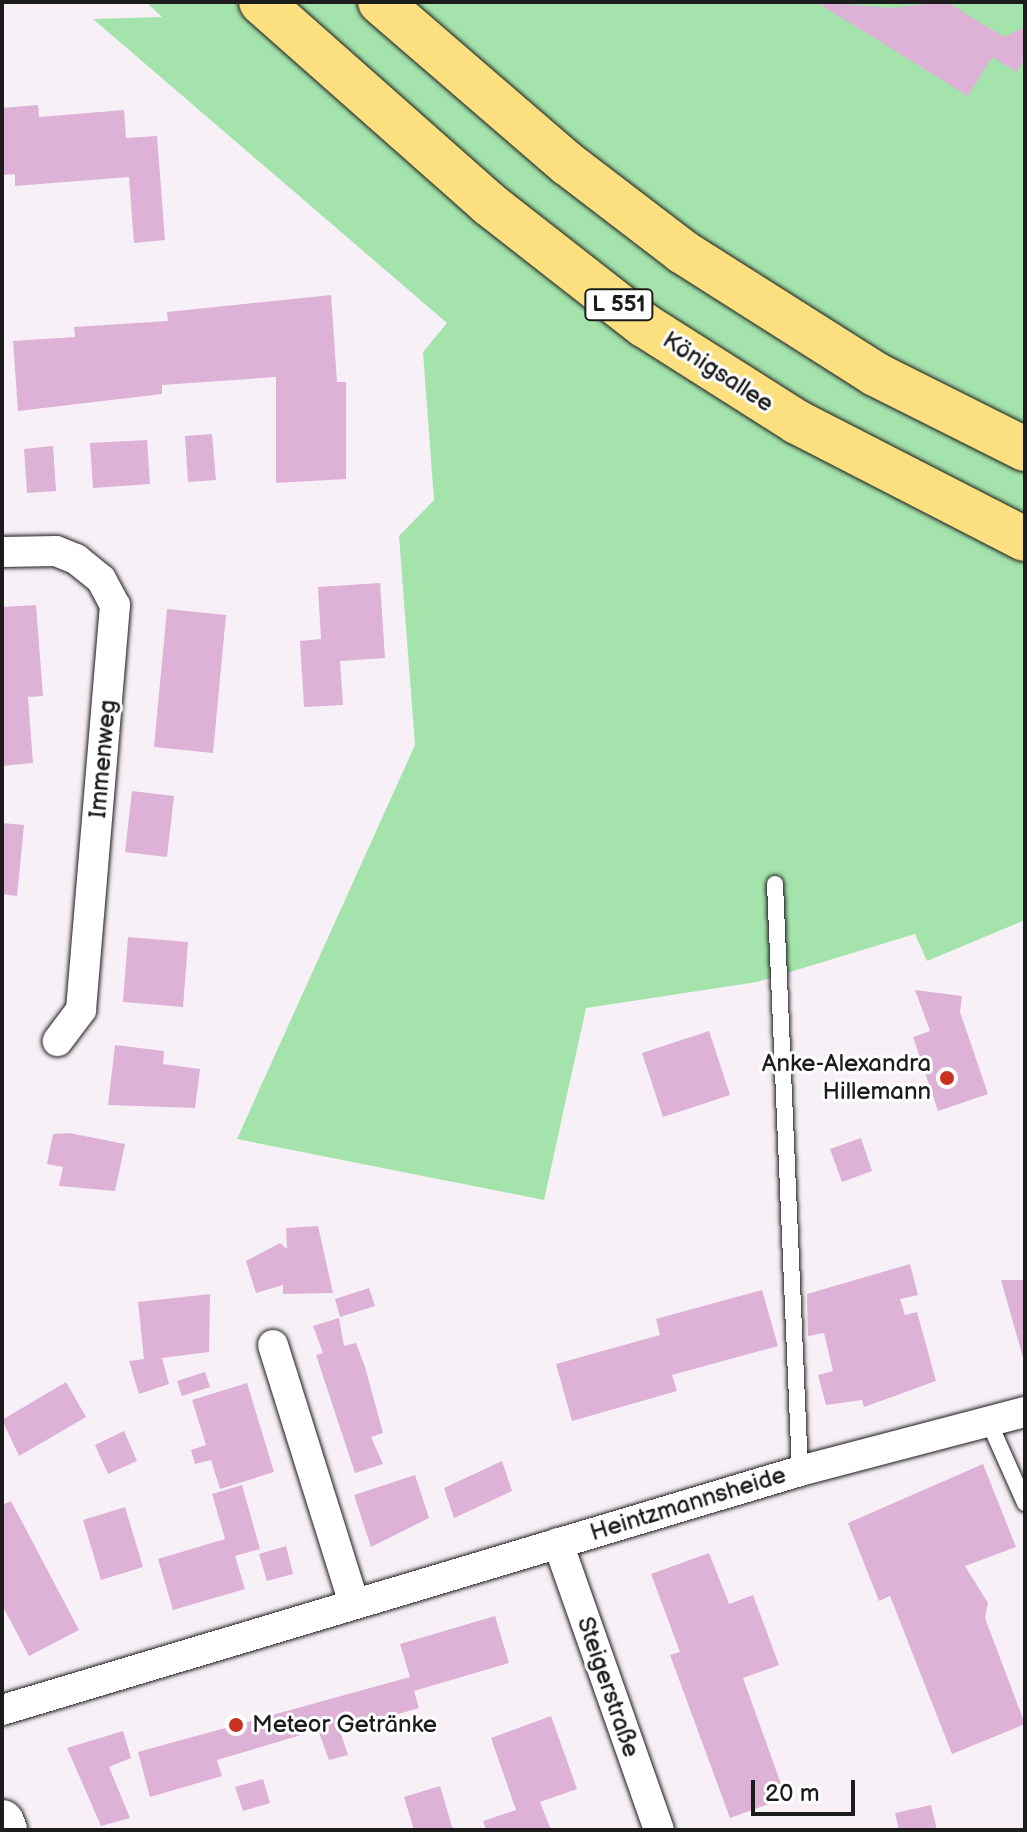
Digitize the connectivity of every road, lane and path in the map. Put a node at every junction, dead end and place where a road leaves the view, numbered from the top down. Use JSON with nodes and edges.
{"nodes":[{"id":1,"x":261,"y":2,"type":"edge"},
{"id":2,"x":380,"y":2,"type":"edge"},
{"id":3,"x":1025,"y":449,"type":"edge"},
{"id":4,"x":1025,"y":539,"type":"edge"},
{"id":5,"x":2,"y":552,"type":"edge"},
{"id":6,"x":775,"y":884,"type":"dead end"},
{"id":7,"x":58,"y":1041,"type":"dead end"},
{"id":8,"x":273,"y":1345,"type":"dead end"},
{"id":9,"x":1025,"y":1412,"type":"edge"},
{"id":10,"x":988,"y":1420,"type":"junction"},
{"id":11,"x":800,"y":1471,"type":"junction"},
{"id":12,"x":1025,"y":1503,"type":"edge"},
{"id":13,"x":558,"y":1543,"type":"junction"},
{"id":14,"x":354,"y":1603,"type":"junction"},
{"id":15,"x":2,"y":1710,"type":"edge"},
{"id":16,"x":2,"y":1822,"type":"edge"},
{"id":17,"x":5,"y":1830,"type":"edge"},
{"id":18,"x":659,"y":1830,"type":"edge"}],
"edges":[{"from":1,"to":4,"type":"main road","name":"Königsallee","number":"L 551"},
{"from":2,"to":3,"type":"main road"},
{"from":5,"to":7,"type":"street","name":"Immenweg"},
{"from":6,"to":11,"type":"lane"},
{"from":8,"to":14,"type":"street"},
{"from":9,"to":10,"type":"street","name":"Heintzmannsheide"},
{"from":10,"to":11,"type":"street","name":"Heintzmannsheide"},
{"from":10,"to":12,"type":"lane"},
{"from":11,"to":13,"type":"street","name":"Heintzmannsheide"},
{"from":13,"to":14,"type":"street","name":"Heintzmannsheide"},
{"from":13,"to":18,"type":"street","name":"Steigerstraße"},
{"from":14,"to":15,"type":"street","name":"Heintzmannsheide"},
{"from":16,"to":17,"type":"main road"}]}
